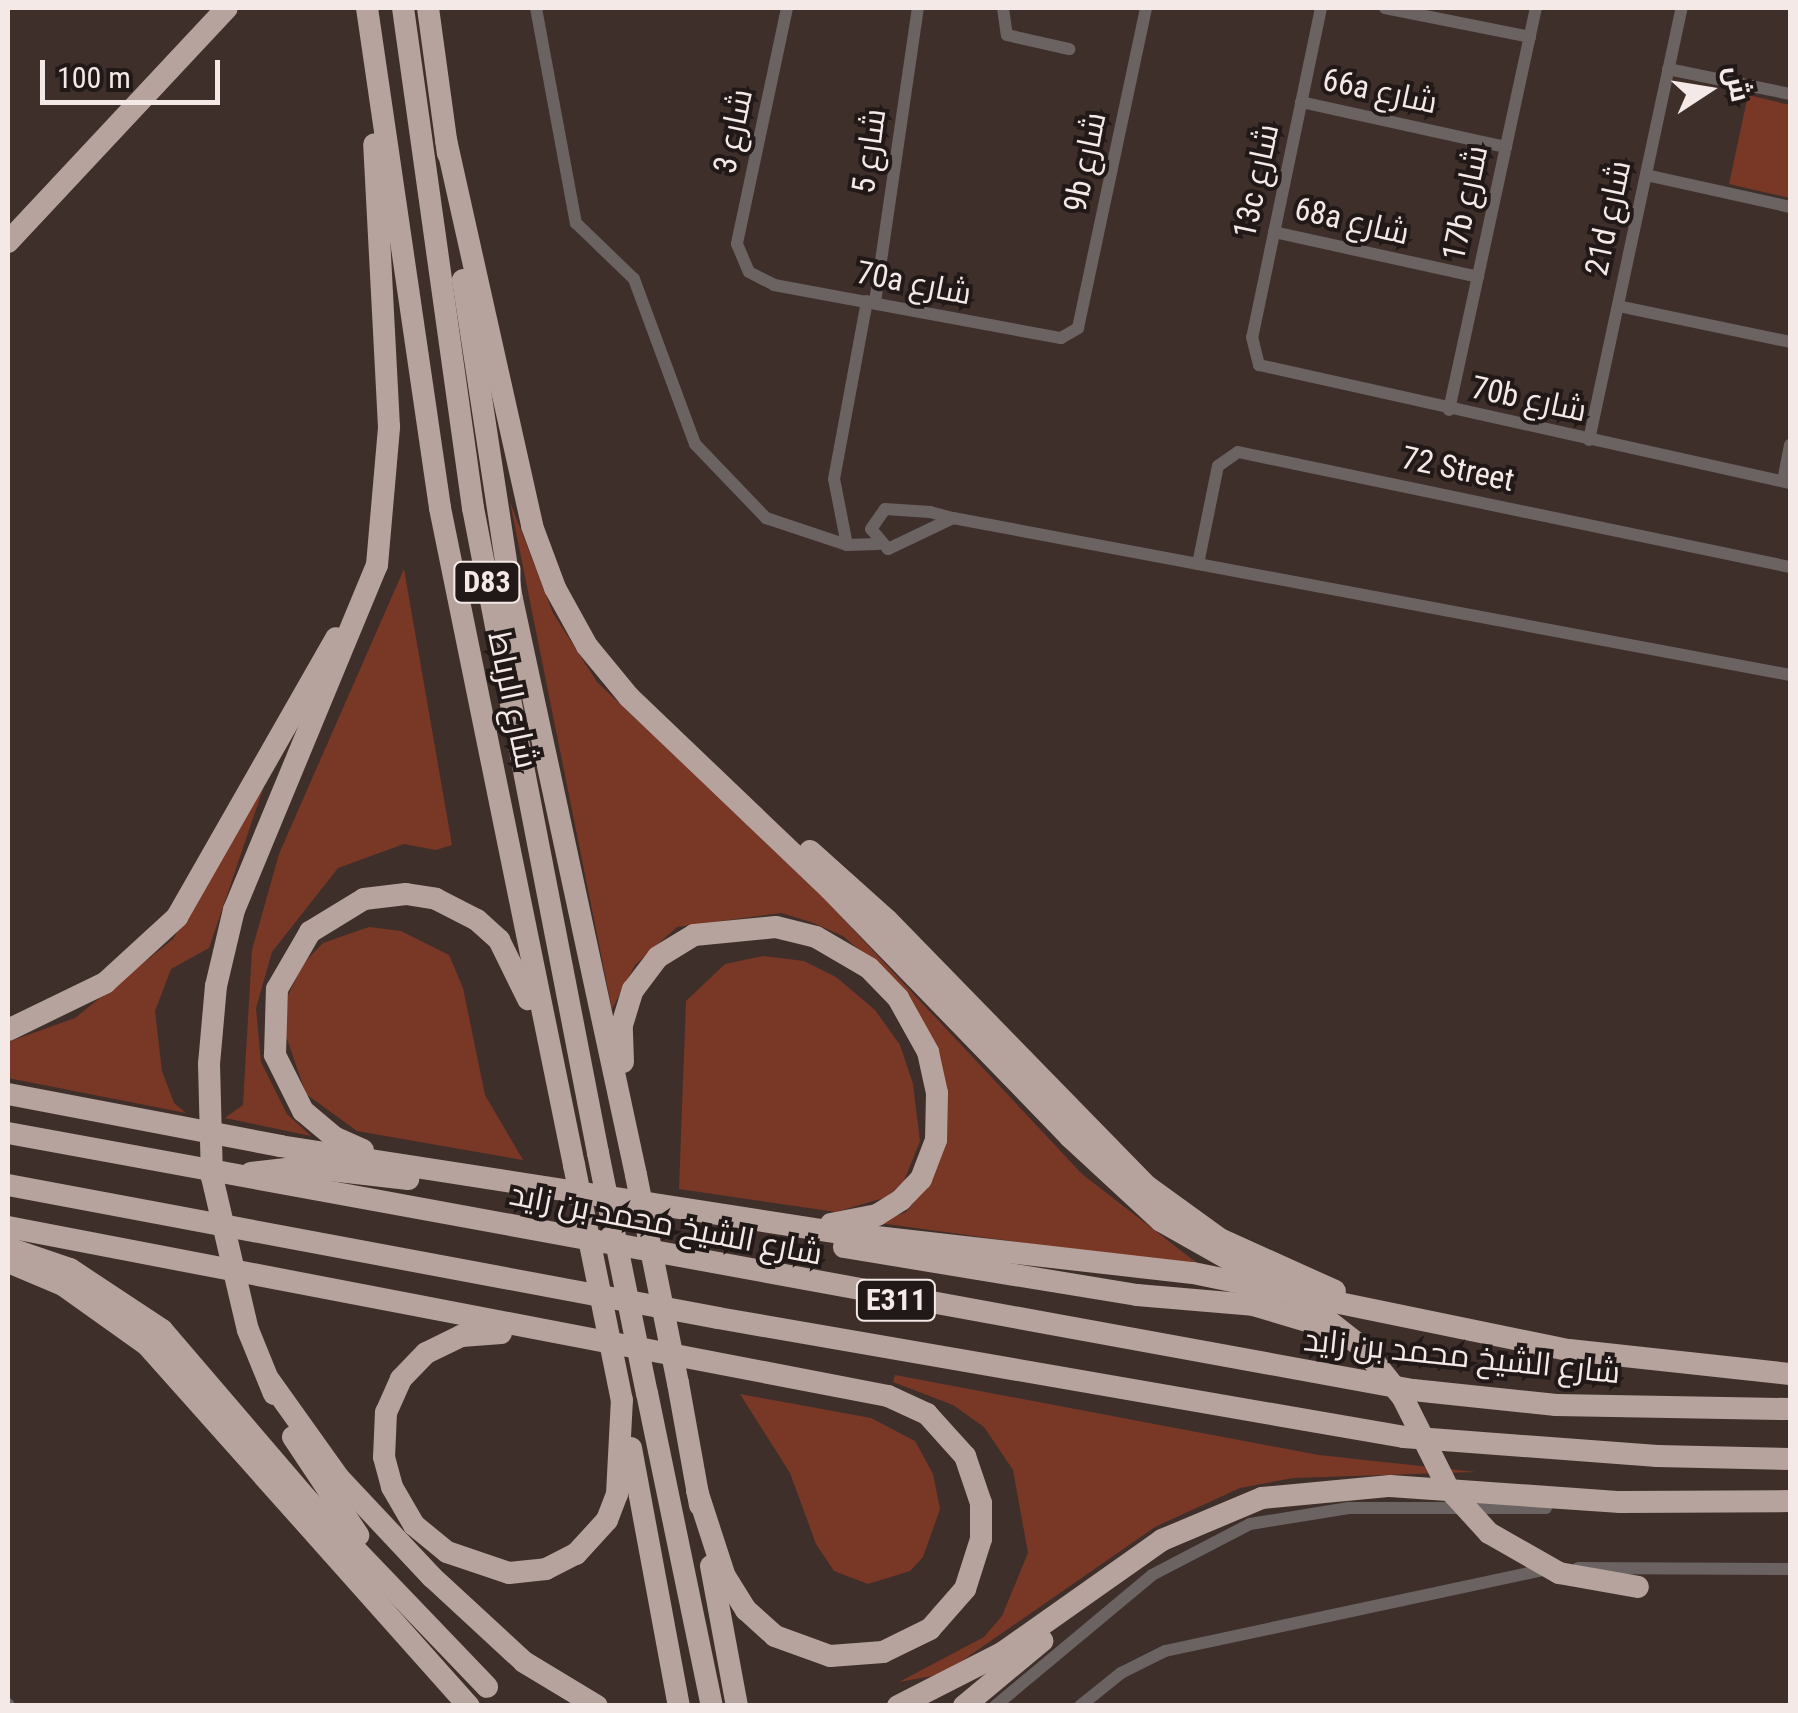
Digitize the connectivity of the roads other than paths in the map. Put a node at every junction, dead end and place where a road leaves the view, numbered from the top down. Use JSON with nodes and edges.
{"nodes":[{"id":1,"x":227,"y":8,"type":"edge"},
{"id":2,"x":367,"y":8,"type":"edge"},
{"id":3,"x":403,"y":8,"type":"edge"},
{"id":4,"x":428,"y":8,"type":"edge"},
{"id":5,"x":536,"y":8,"type":"edge"},
{"id":6,"x":787,"y":8,"type":"edge"},
{"id":7,"x":918,"y":8,"type":"edge"},
{"id":8,"x":1003,"y":8,"type":"edge"},
{"id":9,"x":1146,"y":8,"type":"edge"},
{"id":10,"x":1321,"y":8,"type":"edge"},
{"id":11,"x":1385,"y":8,"type":"edge"},
{"id":12,"x":1536,"y":8,"type":"edge"},
{"id":13,"x":1682,"y":8,"type":"edge"},
{"id":14,"x":1530,"y":38,"type":"junction"},
{"id":15,"x":1069,"y":49,"type":"dead end"},
{"id":16,"x":1668,"y":69,"type":"junction"},
{"id":17,"x":377,"y":81,"type":"junction"},
{"id":18,"x":1790,"y":94,"type":"edge"},
{"id":19,"x":1301,"y":102,"type":"junction"},
{"id":20,"x":446,"y":140,"type":"junction"},
{"id":21,"x":1506,"y":147,"type":"junction"},
{"id":22,"x":1646,"y":176,"type":"junction"},
{"id":23,"x":1790,"y":206,"type":"edge"},
{"id":24,"x":1274,"y":232,"type":"junction"},
{"id":25,"x":8,"y":242,"type":"edge"},
{"id":26,"x":743,"y":265,"type":"joint"},
{"id":27,"x":1478,"y":277,"type":"junction"},
{"id":28,"x":871,"y":302,"type":"junction"},
{"id":29,"x":1618,"y":306,"type":"junction"},
{"id":30,"x":1078,"y":328,"type":"joint"},
{"id":31,"x":1790,"y":342,"type":"edge"},
{"id":32,"x":1259,"y":365,"type":"joint"},
{"id":33,"x":1449,"y":410,"type":"junction"},
{"id":34,"x":1589,"y":440,"type":"junction"},
{"id":35,"x":1790,"y":445,"type":"edge"},
{"id":36,"x":1787,"y":482,"type":"edge"},
{"id":37,"x":954,"y":518,"type":"junction"},
{"id":38,"x":878,"y":544,"type":"junction"},
{"id":39,"x":846,"y":545,"type":"junction"},
{"id":40,"x":1198,"y":564,"type":"junction"},
{"id":41,"x":376,"y":565,"type":"junction"},
{"id":42,"x":1790,"y":567,"type":"edge"},
{"id":43,"x":1790,"y":675,"type":"edge"},
{"id":44,"x":696,"y":762,"type":"junction"},
{"id":45,"x":8,"y":1030,"type":"edge"},
{"id":46,"x":555,"y":1064,"type":"junction"},
{"id":47,"x":8,"y":1094,"type":"edge"},
{"id":48,"x":8,"y":1132,"type":"edge"},
{"id":49,"x":480,"y":1172,"type":"junction"},
{"id":50,"x":636,"y":1175,"type":"junction"},
{"id":51,"x":242,"y":1176,"type":"junction"},
{"id":52,"x":8,"y":1184,"type":"edge"},
{"id":53,"x":786,"y":1224,"type":"junction"},
{"id":54,"x":8,"y":1227,"type":"edge"},
{"id":55,"x":8,"y":1248,"type":"edge"},
{"id":56,"x":8,"y":1262,"type":"edge"},
{"id":57,"x":1414,"y":1319,"type":"junction"},
{"id":58,"x":547,"y":1332,"type":"junction"},
{"id":59,"x":1351,"y":1338,"type":"junction"},
{"id":60,"x":1790,"y":1374,"type":"edge"},
{"id":61,"x":269,"y":1380,"type":"junction"},
{"id":62,"x":622,"y":1400,"type":"junction"},
{"id":63,"x":1790,"y":1409,"type":"edge"},
{"id":64,"x":1790,"y":1459,"type":"edge"},
{"id":65,"x":697,"y":1491,"type":"junction"},
{"id":66,"x":1790,"y":1501,"type":"edge"},
{"id":67,"x":1620,"y":1502,"type":"junction"},
{"id":68,"x":1790,"y":1570,"type":"edge"},
{"id":69,"x":1114,"y":1574,"type":"junction"},
{"id":70,"x":1638,"y":1587,"type":"dead end"},
{"id":71,"x":495,"y":1697,"type":"edge"},
{"id":72,"x":469,"y":1706,"type":"edge"},
{"id":73,"x":597,"y":1706,"type":"edge"},
{"id":74,"x":678,"y":1706,"type":"edge"},
{"id":75,"x":712,"y":1706,"type":"edge"},
{"id":76,"x":737,"y":1706,"type":"edge"},
{"id":77,"x":898,"y":1706,"type":"edge"},
{"id":78,"x":964,"y":1706,"type":"edge"},
{"id":79,"x":995,"y":1706,"type":"edge"},
{"id":80,"x":1080,"y":1706,"type":"edge"}],
"edges":[{"from":1,"to":25,"type":"highway"},
{"from":2,"to":17,"type":"highway","name":"شارع الرباط","number":"D83"},
{"from":3,"to":75,"type":"highway","name":"شارع الرباط","number":"D83","bridge":true},
{"from":4,"to":20,"type":"highway"},
{"from":5,"to":39,"type":"street"},
{"from":6,"to":26,"type":"street","name":"شارع 3"},
{"from":7,"to":28,"type":"street","name":"شارع 5"},
{"from":8,"to":15,"type":"street"},
{"from":9,"to":30,"type":"street","name":"9b شارع"},
{"from":10,"to":19,"type":"street","name":"13c شارع"},
{"from":11,"to":14,"type":"street"},
{"from":12,"to":14,"type":"street","name":"17b شارع"},
{"from":13,"to":16,"type":"street","name":"21d شارع"},
{"from":14,"to":21,"type":"street","name":"17b شارع"},
{"from":16,"to":18,"type":"street"},
{"from":16,"to":22,"type":"street","name":"21d شارع"},
{"from":17,"to":41,"type":"highway"},
{"from":17,"to":46,"type":"highway","name":"شارع الرباط","number":"D83"},
{"from":19,"to":21,"type":"street","name":"66a شارع"},
{"from":19,"to":24,"type":"street","name":"13c شارع"},
{"from":20,"to":44,"type":"highway"},
{"from":20,"to":50,"type":"highway"},
{"from":21,"to":27,"type":"street","name":"17b شارع"},
{"from":22,"to":23,"type":"street"},
{"from":22,"to":29,"type":"street","name":"21d شارع"},
{"from":24,"to":27,"type":"street","name":"68a شارع"},
{"from":24,"to":32,"type":"street","name":"13c شارع"},
{"from":26,"to":28,"type":"street","name":"70a شارع"},
{"from":27,"to":33,"type":"street","name":"17b شارع"},
{"from":28,"to":30,"type":"street","name":"70a شارع"},
{"from":28,"to":39,"type":"street","name":"شارع 5"},
{"from":29,"to":31,"type":"street"},
{"from":29,"to":34,"type":"street","name":"21d شارع"},
{"from":32,"to":33,"type":"street","name":"70b شارع"},
{"from":33,"to":34,"type":"street","name":"70b شارع"},
{"from":34,"to":36,"type":"street","name":"70b شارع"},
{"from":35,"to":36,"type":"street"},
{"from":37,"to":38,"type":"street"},
{"from":37,"to":38,"type":"street"},
{"from":37,"to":40,"type":"street"},
{"from":38,"to":39,"type":"street"},
{"from":40,"to":42,"type":"street","name":"72 Street"},
{"from":40,"to":43,"type":"street"},
{"from":41,"to":45,"type":"highway"},
{"from":41,"to":61,"type":"highway","bridge":true},
{"from":44,"to":57,"type":"highway"},
{"from":44,"to":59,"type":"highway","bridge":true},
{"from":46,"to":49,"type":"highway"},
{"from":46,"to":62,"type":"highway","name":"شارع الرباط","number":"D83","bridge":true},
{"from":47,"to":49,"type":"highway"},
{"from":48,"to":51,"type":"highway","name":"شارع الشيخ محمد بن زايد","number":"E311"},
{"from":49,"to":53,"type":"highway"},
{"from":50,"to":53,"type":"highway"},
{"from":50,"to":65,"type":"highway","bridge":true},
{"from":51,"to":59,"type":"highway","bridge":true},
{"from":51,"to":63,"type":"highway","name":"شارع الشيخ محمد بن زايد","number":"E311"},
{"from":52,"to":64,"type":"highway","number":"E311"},
{"from":53,"to":57,"type":"highway"},
{"from":54,"to":58,"type":"highway"},
{"from":55,"to":71,"type":"highway"},
{"from":56,"to":72,"type":"highway"},
{"from":57,"to":60,"type":"highway"},
{"from":58,"to":62,"type":"highway"},
{"from":58,"to":65,"type":"highway"},
{"from":59,"to":70,"type":"highway","bridge":true},
{"from":61,"to":71,"type":"highway"},
{"from":61,"to":73,"type":"highway"},
{"from":62,"to":74,"type":"highway"},
{"from":65,"to":76,"type":"highway"},
{"from":66,"to":67,"type":"highway"},
{"from":67,"to":69,"type":"highway"},
{"from":67,"to":79,"type":"street"},
{"from":68,"to":80,"type":"street"},
{"from":69,"to":77,"type":"highway"},
{"from":69,"to":78,"type":"highway"}]}
